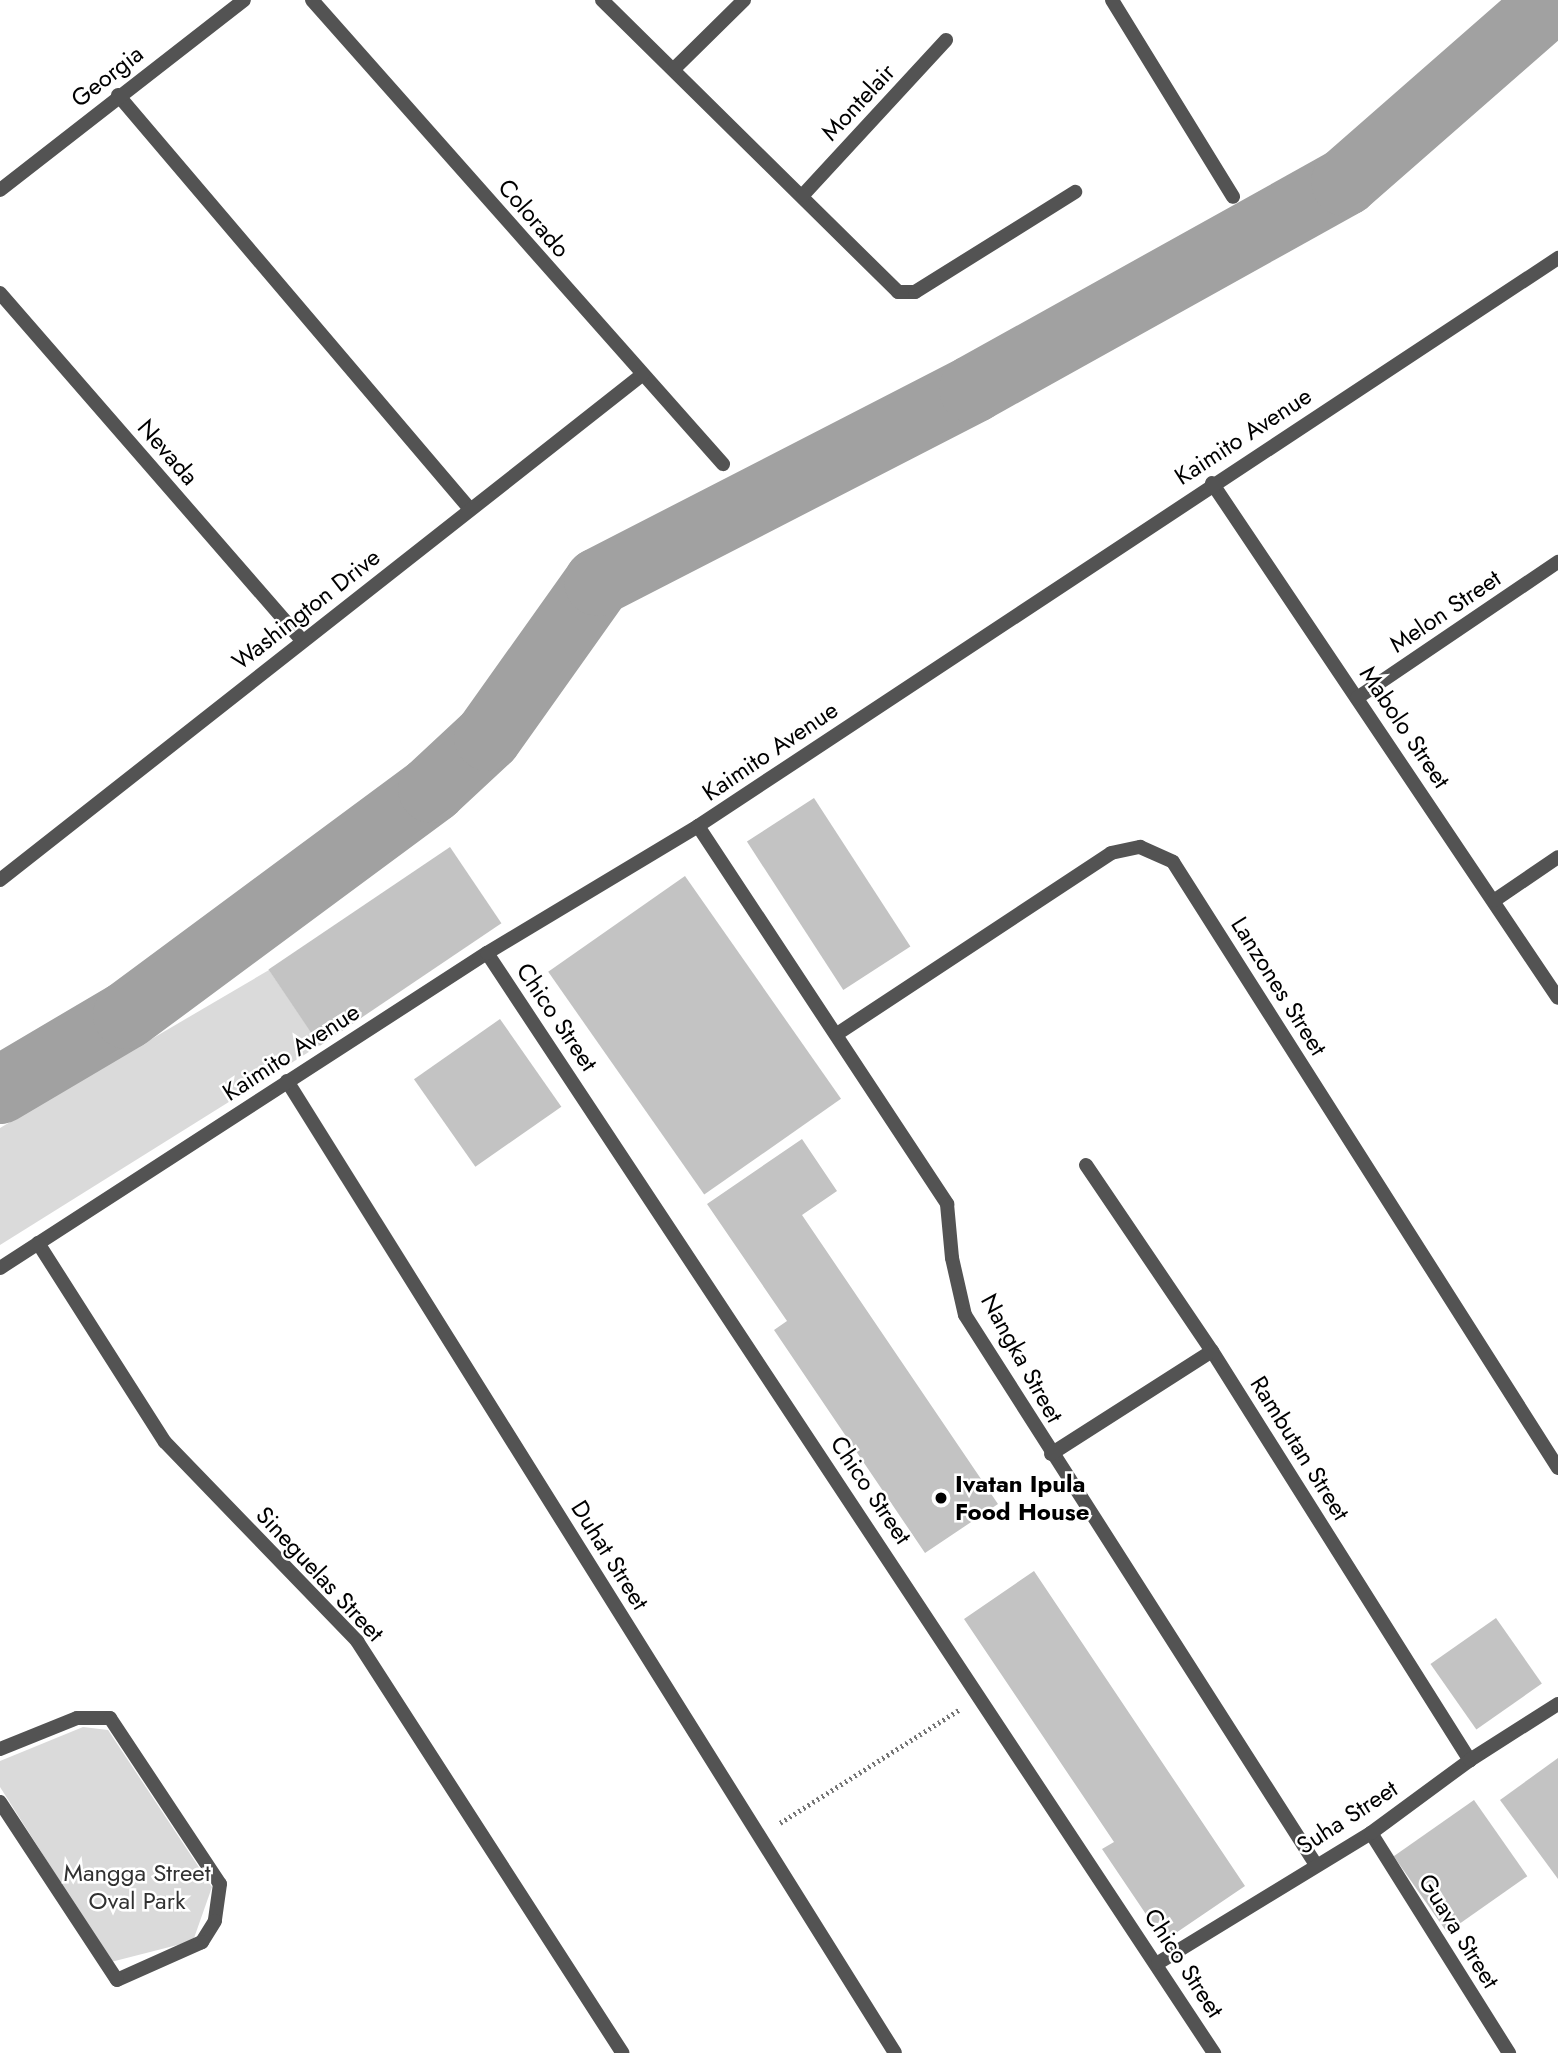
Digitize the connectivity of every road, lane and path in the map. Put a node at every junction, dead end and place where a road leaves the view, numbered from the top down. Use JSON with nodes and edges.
{"nodes":[{"id":1,"x":244,"y":0,"type":"edge"},
{"id":2,"x":312,"y":0,"type":"edge"},
{"id":3,"x":602,"y":0,"type":"edge"},
{"id":4,"x":744,"y":0,"type":"edge"},
{"id":5,"x":1112,"y":0,"type":"edge"},
{"id":6,"x":946,"y":40,"type":"dead end"},
{"id":7,"x":675,"y":68,"type":"junction"},
{"id":8,"x":118,"y":95,"type":"junction"},
{"id":9,"x":0,"y":190,"type":"edge"},
{"id":10,"x":1075,"y":192,"type":"dead end"},
{"id":11,"x":803,"y":195,"type":"junction"},
{"id":12,"x":1233,"y":197,"type":"dead end"},
{"id":13,"x":1558,"y":258,"type":"edge"},
{"id":14,"x":0,"y":293,"type":"edge"},
{"id":15,"x":642,"y":375,"type":"junction"},
{"id":16,"x":723,"y":464,"type":"dead end"},
{"id":17,"x":1212,"y":483,"type":"junction"},
{"id":18,"x":470,"y":509,"type":"junction"},
{"id":19,"x":1558,"y":562,"type":"edge"},
{"id":20,"x":302,"y":641,"type":"junction"},
{"id":21,"x":1357,"y":698,"type":"junction"},
{"id":22,"x":698,"y":826,"type":"junction"},
{"id":23,"x":1558,"y":857,"type":"edge"},
{"id":24,"x":0,"y":880,"type":"edge"},
{"id":25,"x":1495,"y":900,"type":"junction"},
{"id":26,"x":488,"y":953,"type":"junction"},
{"id":27,"x":1558,"y":998,"type":"edge"},
{"id":28,"x":837,"y":1034,"type":"junction"},
{"id":29,"x":286,"y":1082,"type":"junction"},
{"id":30,"x":1086,"y":1166,"type":"dead end"},
{"id":31,"x":37,"y":1243,"type":"junction"},
{"id":32,"x":0,"y":1268,"type":"edge"},
{"id":33,"x":1212,"y":1351,"type":"junction"},
{"id":34,"x":1051,"y":1454,"type":"junction"},
{"id":35,"x":1558,"y":1468,"type":"edge"},
{"id":36,"x":981,"y":1696,"type":"junction"},
{"id":37,"x":1558,"y":1704,"type":"edge"},
{"id":38,"x":0,"y":1749,"type":"edge"},
{"id":39,"x":1470,"y":1760,"type":"junction"},
{"id":40,"x":0,"y":1802,"type":"edge"},
{"id":41,"x":1371,"y":1833,"type":"junction"},
{"id":42,"x":760,"y":1836,"type":"junction"},
{"id":43,"x":1316,"y":1865,"type":"junction"},
{"id":44,"x":1158,"y":1963,"type":"junction"},
{"id":45,"x":622,"y":2053,"type":"edge"},
{"id":46,"x":895,"y":2053,"type":"edge"},
{"id":47,"x":1214,"y":2053,"type":"edge"},
{"id":48,"x":1509,"y":2053,"type":"edge"}],
"edges":[{"from":1,"to":8,"type":"street","name":"Georgia"},
{"from":2,"to":15,"type":"street","name":"Colorado"},
{"from":3,"to":7,"type":"street"},
{"from":4,"to":7,"type":"street"},
{"from":5,"to":12,"type":"street"},
{"from":6,"to":11,"type":"street","name":"Montelair"},
{"from":7,"to":11,"type":"street"},
{"from":8,"to":9,"type":"street","name":"Georgia"},
{"from":8,"to":18,"type":"street"},
{"from":10,"to":11,"type":"street"},
{"from":13,"to":17,"type":"street","name":"Kaimito Avenue"},
{"from":14,"to":20,"type":"street","name":"Nevada"},
{"from":15,"to":16,"type":"street","name":"Colorado"},
{"from":15,"to":18,"type":"street","name":"Washington Drive"},
{"from":17,"to":21,"type":"street","name":"Mabolo Street"},
{"from":17,"to":22,"type":"street","name":"Kaimito Avenue"},
{"from":18,"to":20,"type":"street","name":"Washington Drive"},
{"from":19,"to":21,"type":"street","name":"Melon Street"},
{"from":20,"to":24,"type":"street","name":"Washington Drive"},
{"from":21,"to":25,"type":"street","name":"Mabolo Street"},
{"from":22,"to":26,"type":"street","name":"Kaimito Avenue"},
{"from":22,"to":28,"type":"street","name":"Nangka Street"},
{"from":23,"to":25,"type":"street"},
{"from":25,"to":27,"type":"street","name":"Mabolo Street"},
{"from":26,"to":29,"type":"street","name":"Kaimito Avenue"},
{"from":26,"to":36,"type":"street","name":"Chico Street"},
{"from":28,"to":34,"type":"street","name":"Nangka Street"},
{"from":28,"to":35,"type":"street","name":"Lanzones Street"},
{"from":29,"to":31,"type":"street","name":"Kaimito Avenue"},
{"from":29,"to":42,"type":"street","name":"Duhat Street"},
{"from":30,"to":33,"type":"street","name":"Rambutan Street"},
{"from":31,"to":32,"type":"street","name":"Kaimito Avenue"},
{"from":31,"to":45,"type":"street","name":"Sineguelas Street"},
{"from":33,"to":34,"type":"street"},
{"from":33,"to":39,"type":"street","name":"Rambutan Street"},
{"from":34,"to":43,"type":"street","name":"Nangka Street"},
{"from":36,"to":42,"type":"path"},
{"from":36,"to":44,"type":"street","name":"Chico Street"},
{"from":37,"to":39,"type":"street","name":"Suha Street"},
{"from":38,"to":40,"type":"street"},
{"from":39,"to":41,"type":"street","name":"Suha Street"},
{"from":41,"to":43,"type":"street","name":"Suha Street"},
{"from":41,"to":48,"type":"street","name":"Guava Street"},
{"from":42,"to":46,"type":"street","name":"Duhat Street"},
{"from":43,"to":44,"type":"street","name":"Suha Street"},
{"from":44,"to":47,"type":"street","name":"Chico Street"}]}
